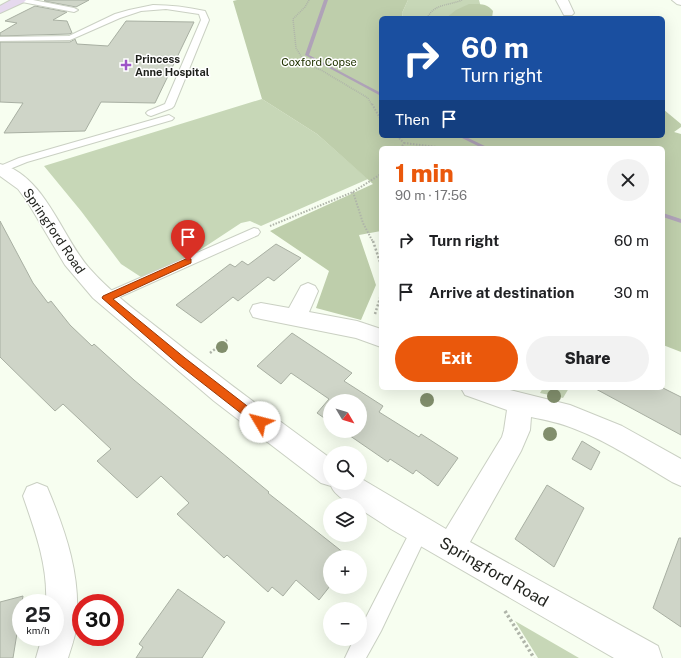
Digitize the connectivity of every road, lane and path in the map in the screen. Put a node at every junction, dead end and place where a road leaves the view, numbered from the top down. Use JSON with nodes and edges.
{"nodes":[{"id":1,"x":21,"y":0,"type":"edge"},
{"id":2,"x":310,"y":0,"type":"edge"},
{"id":3,"x":462,"y":0,"type":"edge"},
{"id":4,"x":562,"y":0,"type":"edge"},
{"id":5,"x":678,"y":0,"type":"edge"},
{"id":6,"x":681,"y":2,"type":"edge"},
{"id":7,"x":0,"y":10,"type":"edge"},
{"id":8,"x":74,"y":10,"type":"dead end"},
{"id":9,"x":568,"y":13,"type":"dead end"},
{"id":10,"x":428,"y":16,"type":"edge"},
{"id":11,"x":0,"y":39,"type":"edge"},
{"id":12,"x":150,"y":114,"type":"dead end"},
{"id":13,"x":379,"y":117,"type":"edge"},
{"id":14,"x":169,"y":118,"type":"dead end"},
{"id":15,"x":399,"y":138,"type":"edge"},
{"id":16,"x":404,"y":143,"type":"junction"},
{"id":17,"x":402,"y":146,"type":"edge"},
{"id":18,"x":429,"y":146,"type":"edge"},
{"id":19,"x":0,"y":170,"type":"edge"},
{"id":20,"x":379,"y":175,"type":"edge"},
{"id":21,"x":353,"y":192,"type":"junction"},
{"id":22,"x":254,"y":232,"type":"joint"},
{"id":23,"x":379,"y":260,"type":"edge"},
{"id":24,"x":308,"y":291,"type":"dead end"},
{"id":25,"x":106,"y":298,"type":"junction"},
{"id":26,"x":261,"y":311,"type":"dead end"},
{"id":27,"x":296,"y":318,"type":"junction"},
{"id":28,"x":379,"y":337,"type":"edge"},
{"id":29,"x":478,"y":390,"type":"edge"},
{"id":30,"x":520,"y":404,"type":"junction"},
{"id":31,"x":323,"y":469,"type":"edge"},
{"id":32,"x":681,"y":473,"type":"edge"},
{"id":33,"x":354,"y":490,"type":"edge"},
{"id":34,"x":38,"y":496,"type":"dead end"},
{"id":35,"x":420,"y":530,"type":"junction"},
{"id":36,"x":451,"y":548,"type":"junction"},
{"id":37,"x":508,"y":580,"type":"junction"},
{"id":38,"x":52,"y":658,"type":"edge"},
{"id":39,"x":355,"y":658,"type":"edge"},
{"id":40,"x":534,"y":658,"type":"edge"},
{"id":41,"x":646,"y":658,"type":"edge"}],
"edges":[{"from":1,"to":7,"type":"street"},
{"from":1,"to":8,"type":"lane"},
{"from":2,"to":13,"type":"path"},
{"from":3,"to":10,"type":"path"},
{"from":4,"to":9,"type":"street"},
{"from":5,"to":6,"type":"street"},
{"from":11,"to":12,"type":"lane"},
{"from":14,"to":19,"type":"lane"},
{"from":15,"to":16,"type":"path"},
{"from":16,"to":17,"type":"path"},
{"from":16,"to":18,"type":"path"},
{"from":19,"to":25,"type":"street","name":"Springford Road"},
{"from":20,"to":21,"type":"path"},
{"from":21,"to":22,"type":"path"},
{"from":21,"to":23,"type":"path"},
{"from":22,"to":25,"type":"lane"},
{"from":24,"to":27,"type":"street"},
{"from":25,"to":31,"type":"street","name":"Springford Road"},
{"from":26,"to":27,"type":"street"},
{"from":27,"to":28,"type":"street"},
{"from":29,"to":30,"type":"street"},
{"from":30,"to":32,"type":"street"},
{"from":30,"to":36,"type":"street"},
{"from":33,"to":35,"type":"street","name":"Springford Road"},
{"from":34,"to":38,"type":"street"},
{"from":35,"to":36,"type":"street","name":"Springford Road"},
{"from":35,"to":39,"type":"lane"},
{"from":36,"to":37,"type":"street","name":"Springford Road"},
{"from":37,"to":40,"type":"path"},
{"from":37,"to":41,"type":"street","name":"Springford Road"}]}
